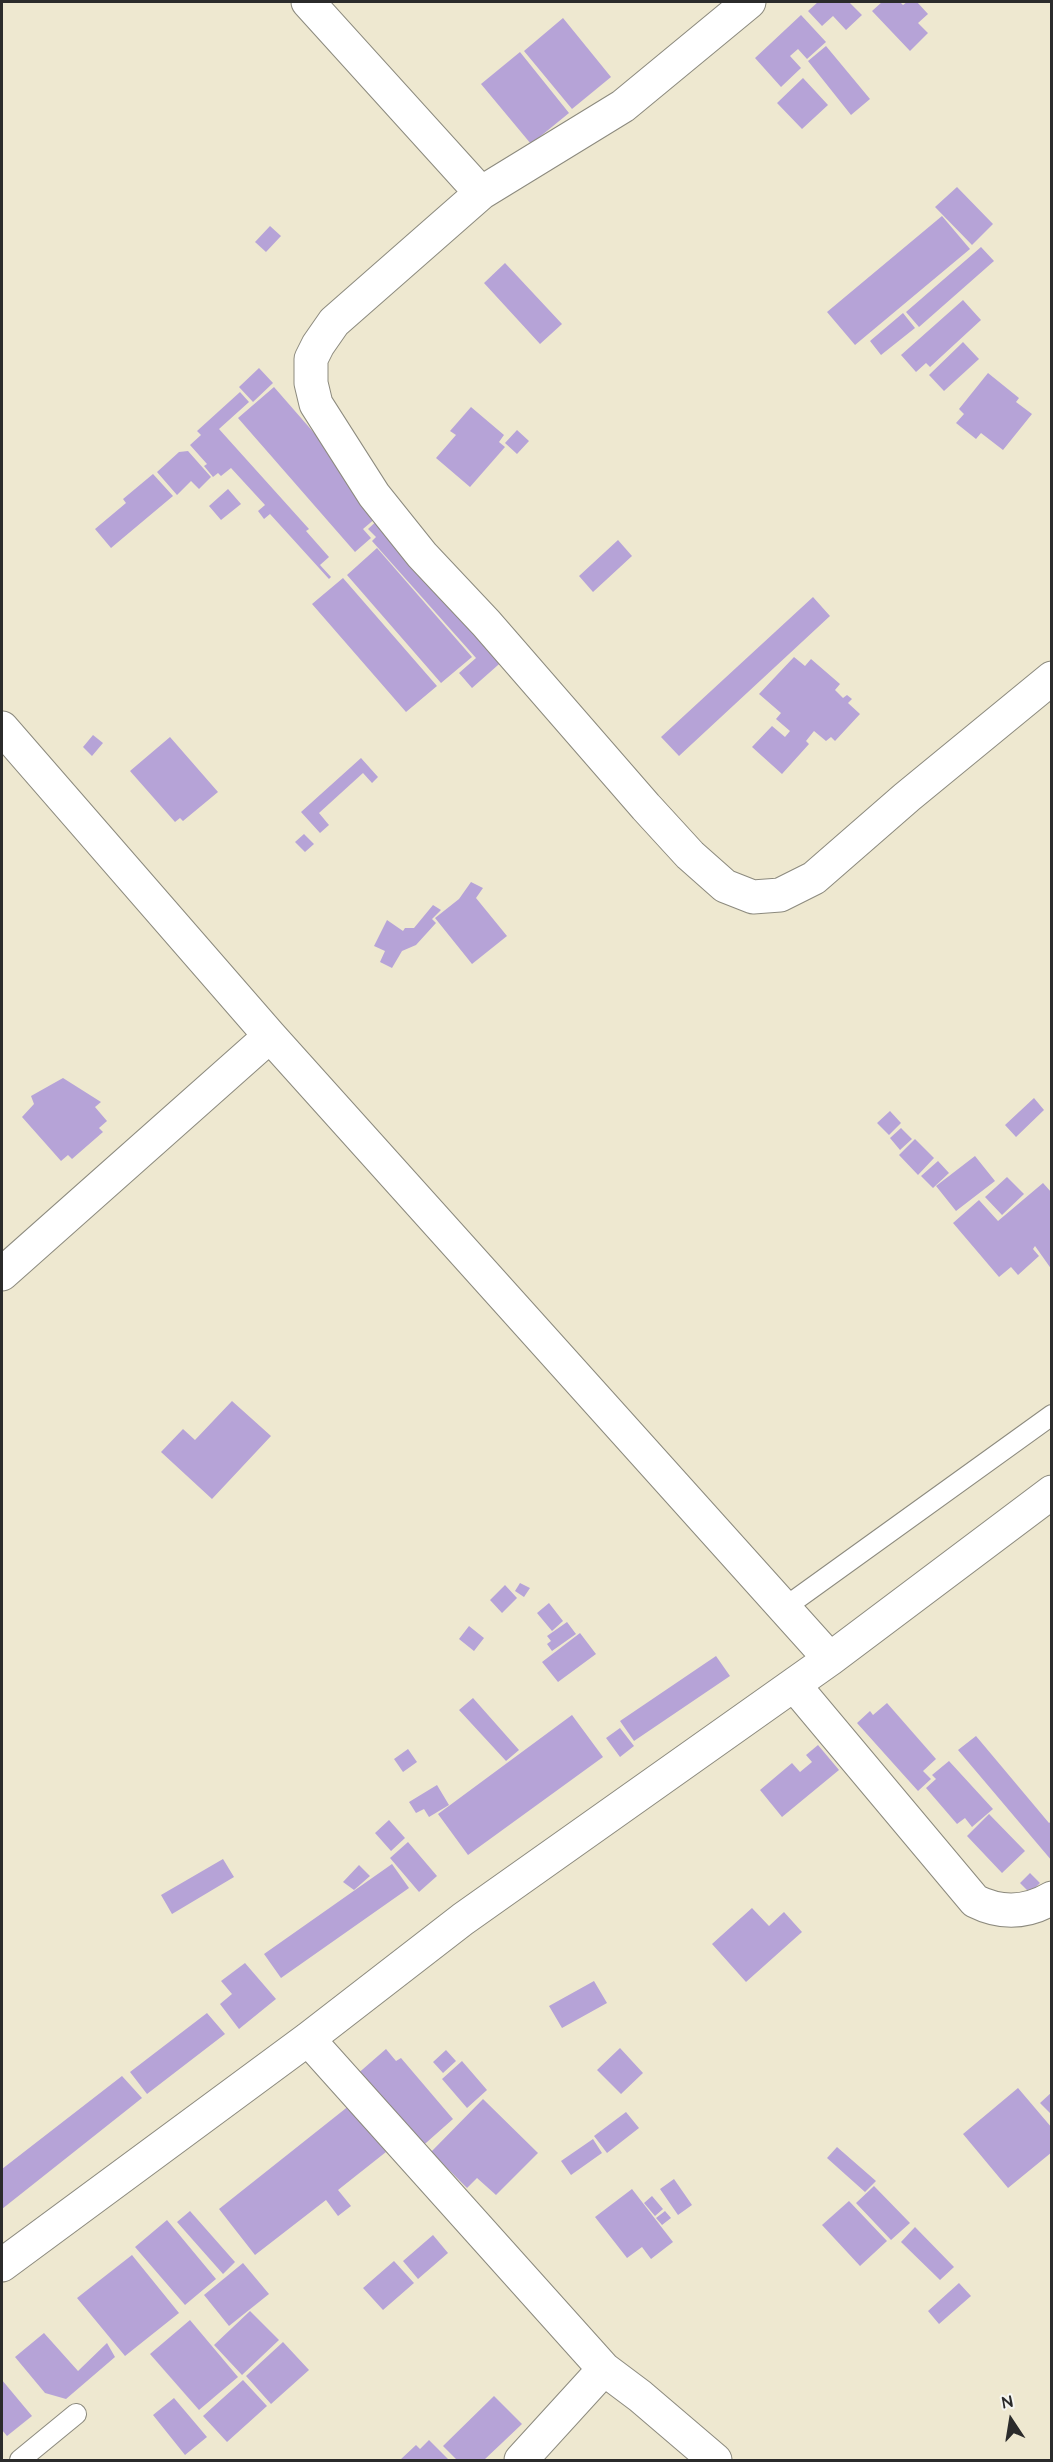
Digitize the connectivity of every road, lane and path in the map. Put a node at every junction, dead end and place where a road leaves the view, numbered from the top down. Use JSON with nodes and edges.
{"nodes":[{"id":1,"x":308,"y":2,"type":"edge"},
{"id":2,"x":749,"y":2,"type":"edge"},
{"id":3,"x":481,"y":193,"type":"junction"},
{"id":4,"x":1052,"y":678,"type":"edge"},
{"id":5,"x":2,"y":728,"type":"edge"},
{"id":6,"x":270,"y":1036,"type":"junction"},
{"id":7,"x":2,"y":1274,"type":"edge"},
{"id":8,"x":1052,"y":1415,"type":"edge"},
{"id":9,"x":1052,"y":1492,"type":"edge"},
{"id":10,"x":784,"y":1608,"type":"junction"},
{"id":11,"x":830,"y":1659,"type":"junction"},
{"id":12,"x":794,"y":1685,"type":"junction"},
{"id":13,"x":1052,"y":1898,"type":"edge"},
{"id":14,"x":308,"y":2039,"type":"junction"},
{"id":15,"x":2,"y":2265,"type":"edge"},
{"id":16,"x":604,"y":2369,"type":"junction"},
{"id":17,"x":76,"y":2414,"type":"dead end"},
{"id":18,"x":20,"y":2460,"type":"edge"},
{"id":19,"x":521,"y":2460,"type":"edge"},
{"id":20,"x":715,"y":2460,"type":"edge"}],
"edges":[{"from":1,"to":3,"type":"street"},
{"from":2,"to":3,"type":"street"},
{"from":3,"to":4,"type":"street"},
{"from":5,"to":6,"type":"street"},
{"from":6,"to":7,"type":"street"},
{"from":6,"to":10,"type":"street"},
{"from":8,"to":10,"type":"lane"},
{"from":9,"to":11,"type":"street"},
{"from":10,"to":11,"type":"street"},
{"from":11,"to":12,"type":"street"},
{"from":12,"to":13,"type":"street"},
{"from":12,"to":14,"type":"street"},
{"from":14,"to":15,"type":"street"},
{"from":14,"to":16,"type":"street"},
{"from":16,"to":19,"type":"street"},
{"from":16,"to":20,"type":"street"},
{"from":17,"to":18,"type":"lane"}]}
